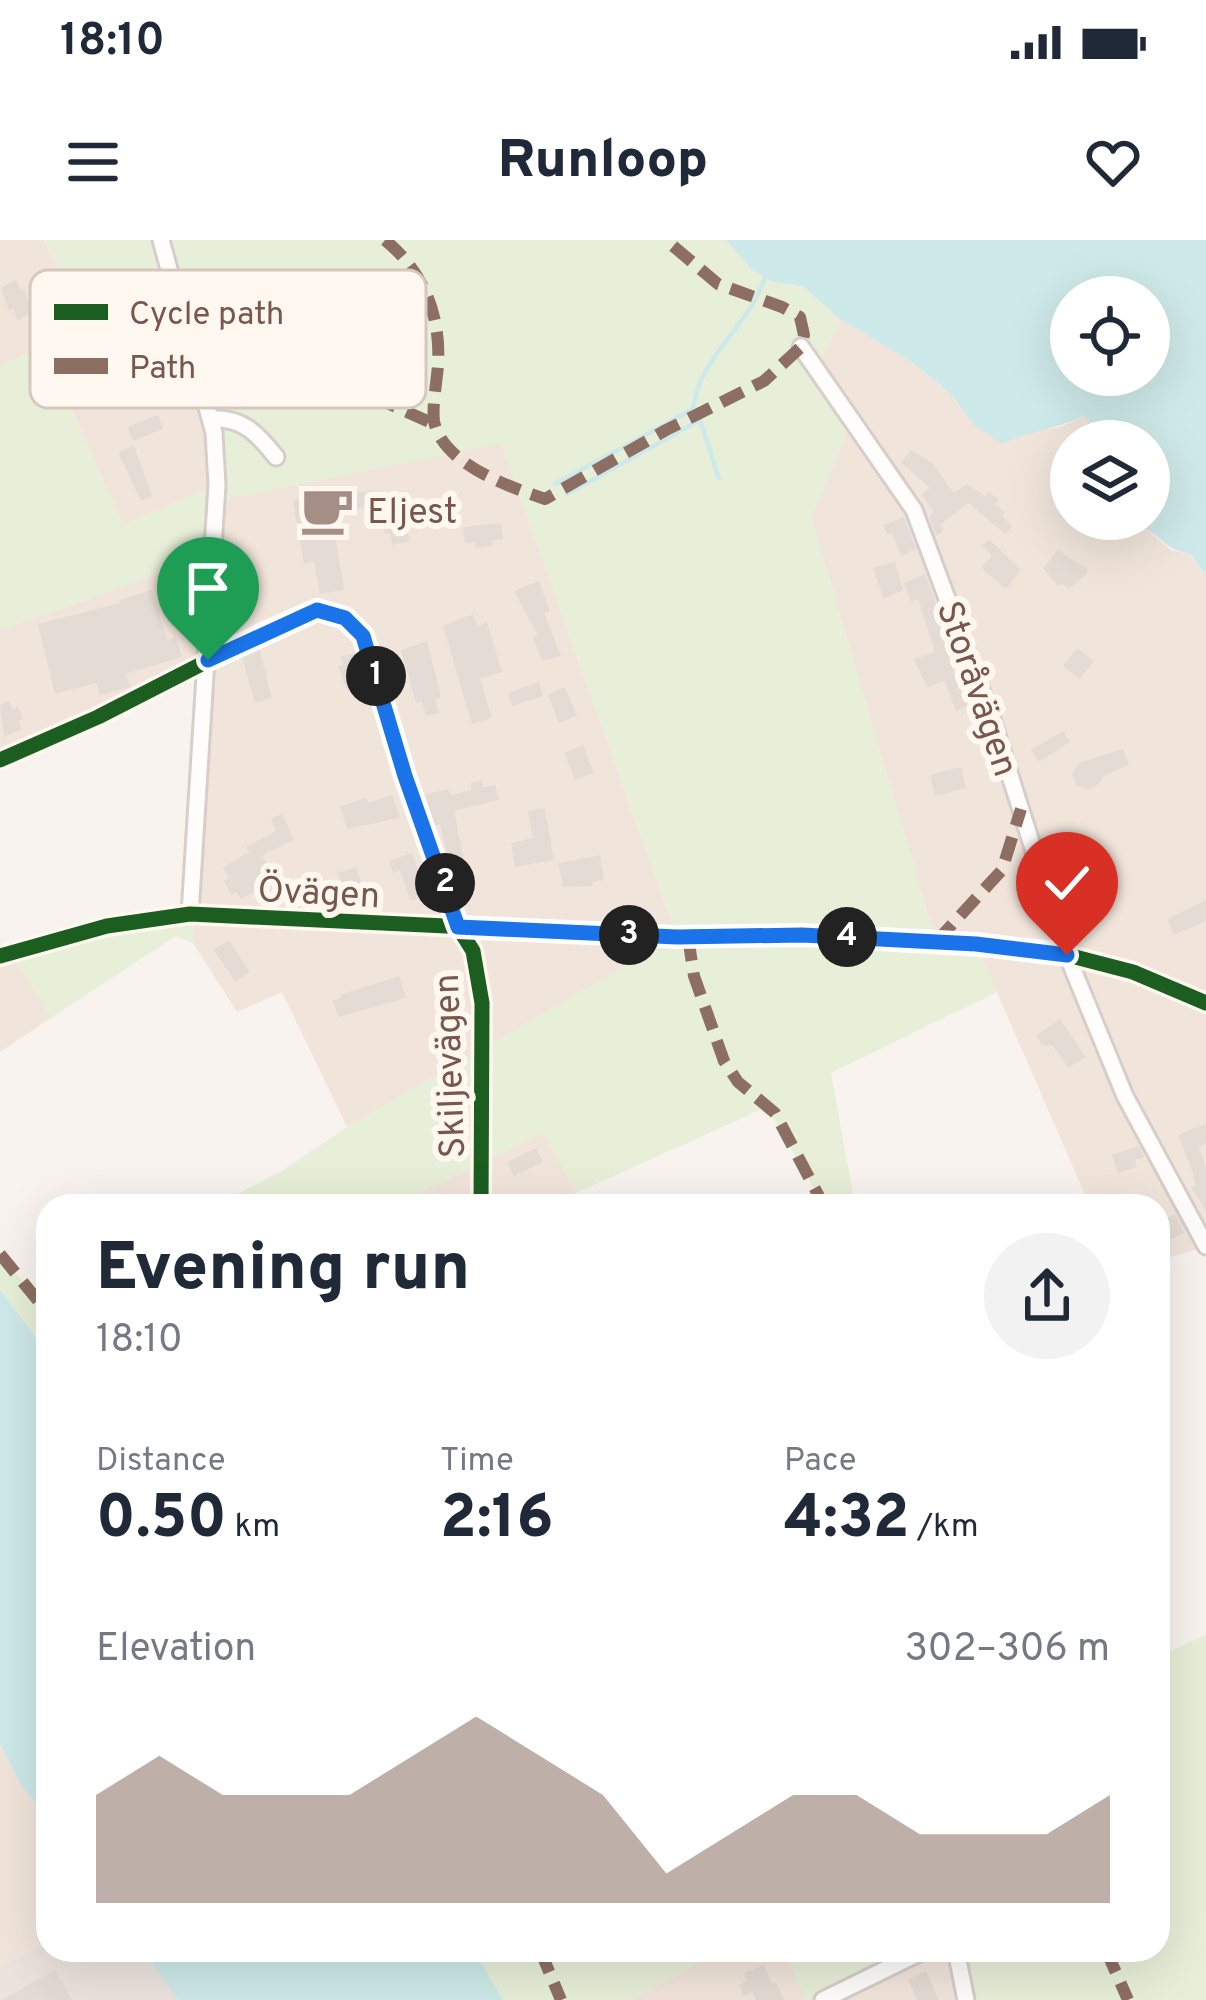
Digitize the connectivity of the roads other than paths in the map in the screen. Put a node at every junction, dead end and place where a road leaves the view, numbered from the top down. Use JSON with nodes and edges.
{"nodes":[{"id":1,"x":161,"y":240,"type":"edge"},
{"id":2,"x":169,"y":270,"type":"edge"},
{"id":3,"x":801,"y":347,"type":"dead end"},
{"id":4,"x":207,"y":408,"type":"edge"},
{"id":5,"x":210,"y":419,"type":"junction"},
{"id":6,"x":276,"y":457,"type":"dead end"},
{"id":7,"x":208,"y":660,"type":"junction"},
{"id":8,"x":0,"y":760,"type":"edge"},
{"id":9,"x":190,"y":914,"type":"junction"},
{"id":10,"x":458,"y":927,"type":"junction"},
{"id":11,"x":1067,"y":955,"type":"junction"},
{"id":12,"x":0,"y":956,"type":"edge"},
{"id":13,"x":1206,"y":1003,"type":"edge"},
{"id":14,"x":481,"y":1194,"type":"edge"},
{"id":15,"x":1206,"y":1246,"type":"edge"},
{"id":16,"x":901,"y":1962,"type":"edge"},
{"id":17,"x":958,"y":1962,"type":"edge"},
{"id":18,"x":823,"y":2000,"type":"edge"},
{"id":19,"x":966,"y":2000,"type":"edge"}],
"edges":[{"from":1,"to":2,"type":"street"},
{"from":3,"to":11,"type":"street","name":"Storåvägen"},
{"from":4,"to":5,"type":"street"},
{"from":5,"to":6,"type":"street"},
{"from":5,"to":7,"type":"street"},
{"from":7,"to":8,"type":"street"},
{"from":7,"to":9,"type":"street"},
{"from":7,"to":10,"type":"street","name":"Skiljevägen"},
{"from":9,"to":10,"type":"street","name":"Övägen"},
{"from":9,"to":12,"type":"street","name":"Övägen"},
{"from":10,"to":11,"type":"street","name":"Övägen"},
{"from":10,"to":14,"type":"street","name":"Skiljevägen"},
{"from":11,"to":13,"type":"street","name":"Övägen"},
{"from":11,"to":15,"type":"street","name":"Storåvägen"},
{"from":16,"to":18,"type":"street"},
{"from":17,"to":19,"type":"street"}]}
